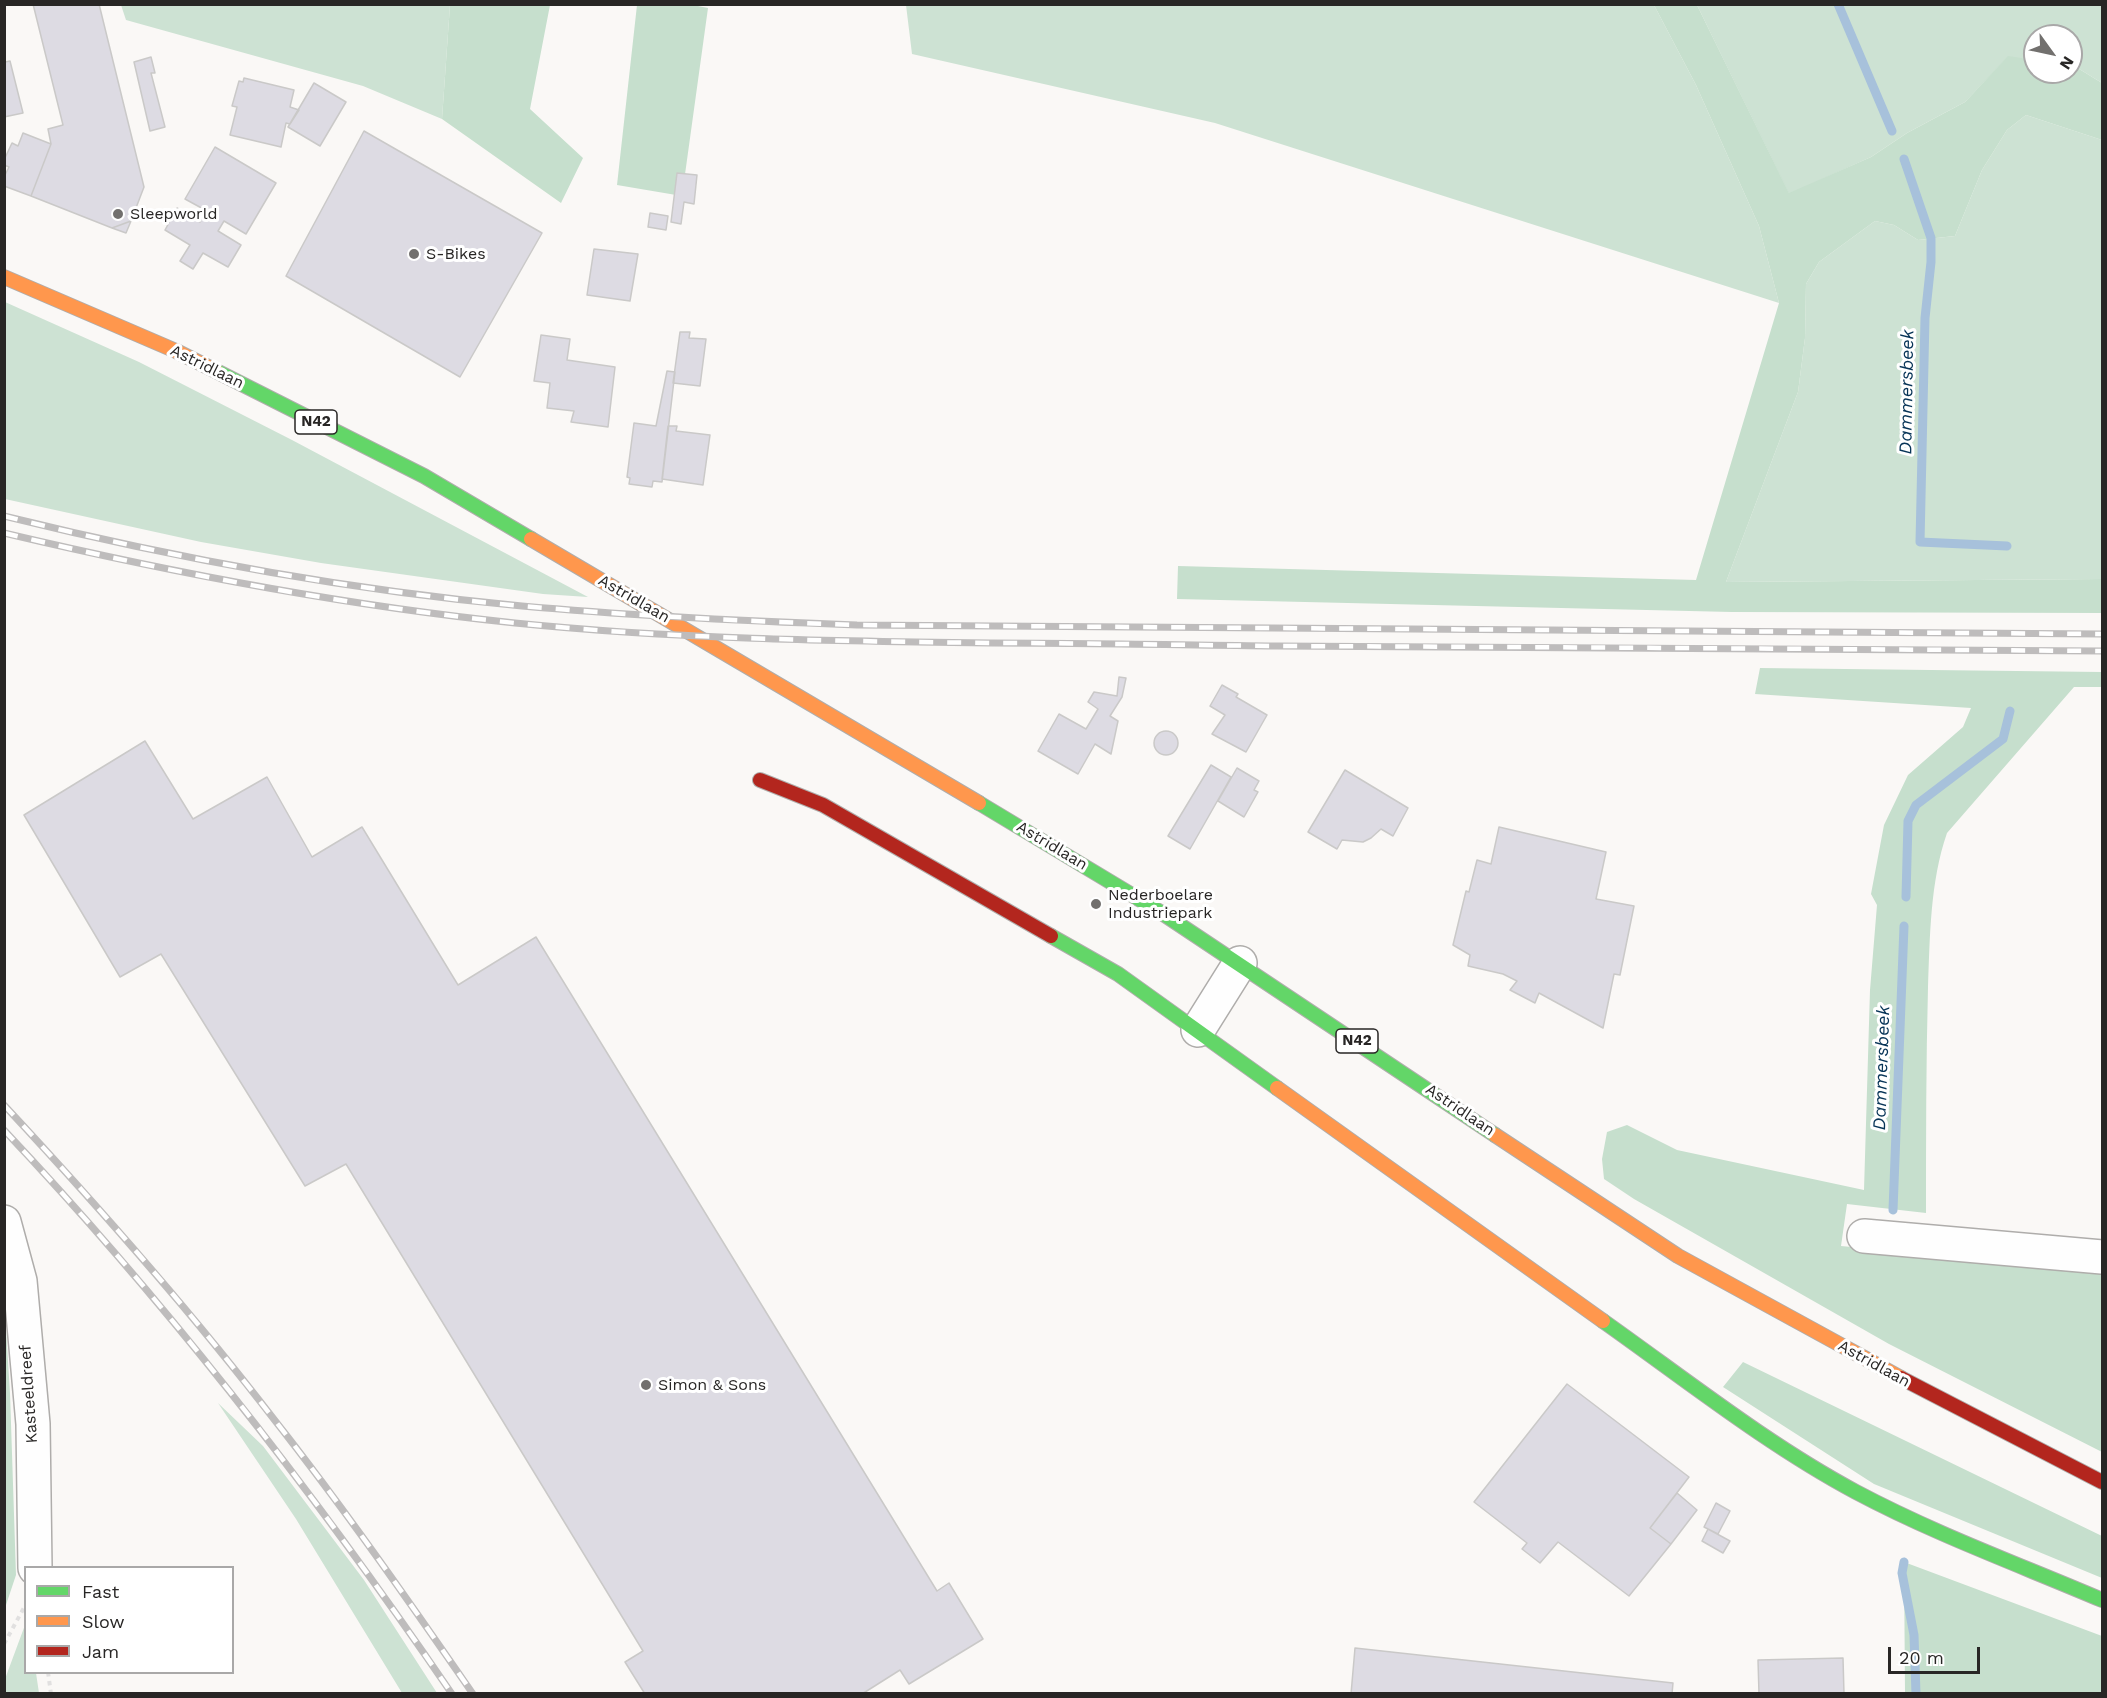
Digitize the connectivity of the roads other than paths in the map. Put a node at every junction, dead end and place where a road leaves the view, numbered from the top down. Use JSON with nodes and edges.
{"nodes":[{"id":1,"x":4,"y":277,"type":"edge"},
{"id":2,"x":760,"y":780,"type":"dead end"},
{"id":3,"x":1240,"y":963,"type":"junction"},
{"id":4,"x":1198,"y":1030,"type":"junction"},
{"id":5,"x":4,"y":1222,"type":"edge"},
{"id":6,"x":1864,"y":1236,"type":"dead end"},
{"id":7,"x":2103,"y":1257,"type":"edge"},
{"id":8,"x":2103,"y":1482,"type":"edge"},
{"id":9,"x":35,"y":1566,"type":"edge"},
{"id":10,"x":2103,"y":1600,"type":"edge"}],
"edges":[{"from":1,"to":3,"type":"main road","name":"Astridlaan","number":"N42"},
{"from":2,"to":4,"type":"main road"},
{"from":3,"to":4,"type":"street"},
{"from":3,"to":8,"type":"main road","name":"Astridlaan","number":"N42"},
{"from":4,"to":10,"type":"main road"},
{"from":5,"to":9,"type":"street","name":"Kasteeldreef"},
{"from":6,"to":7,"type":"street"}]}
